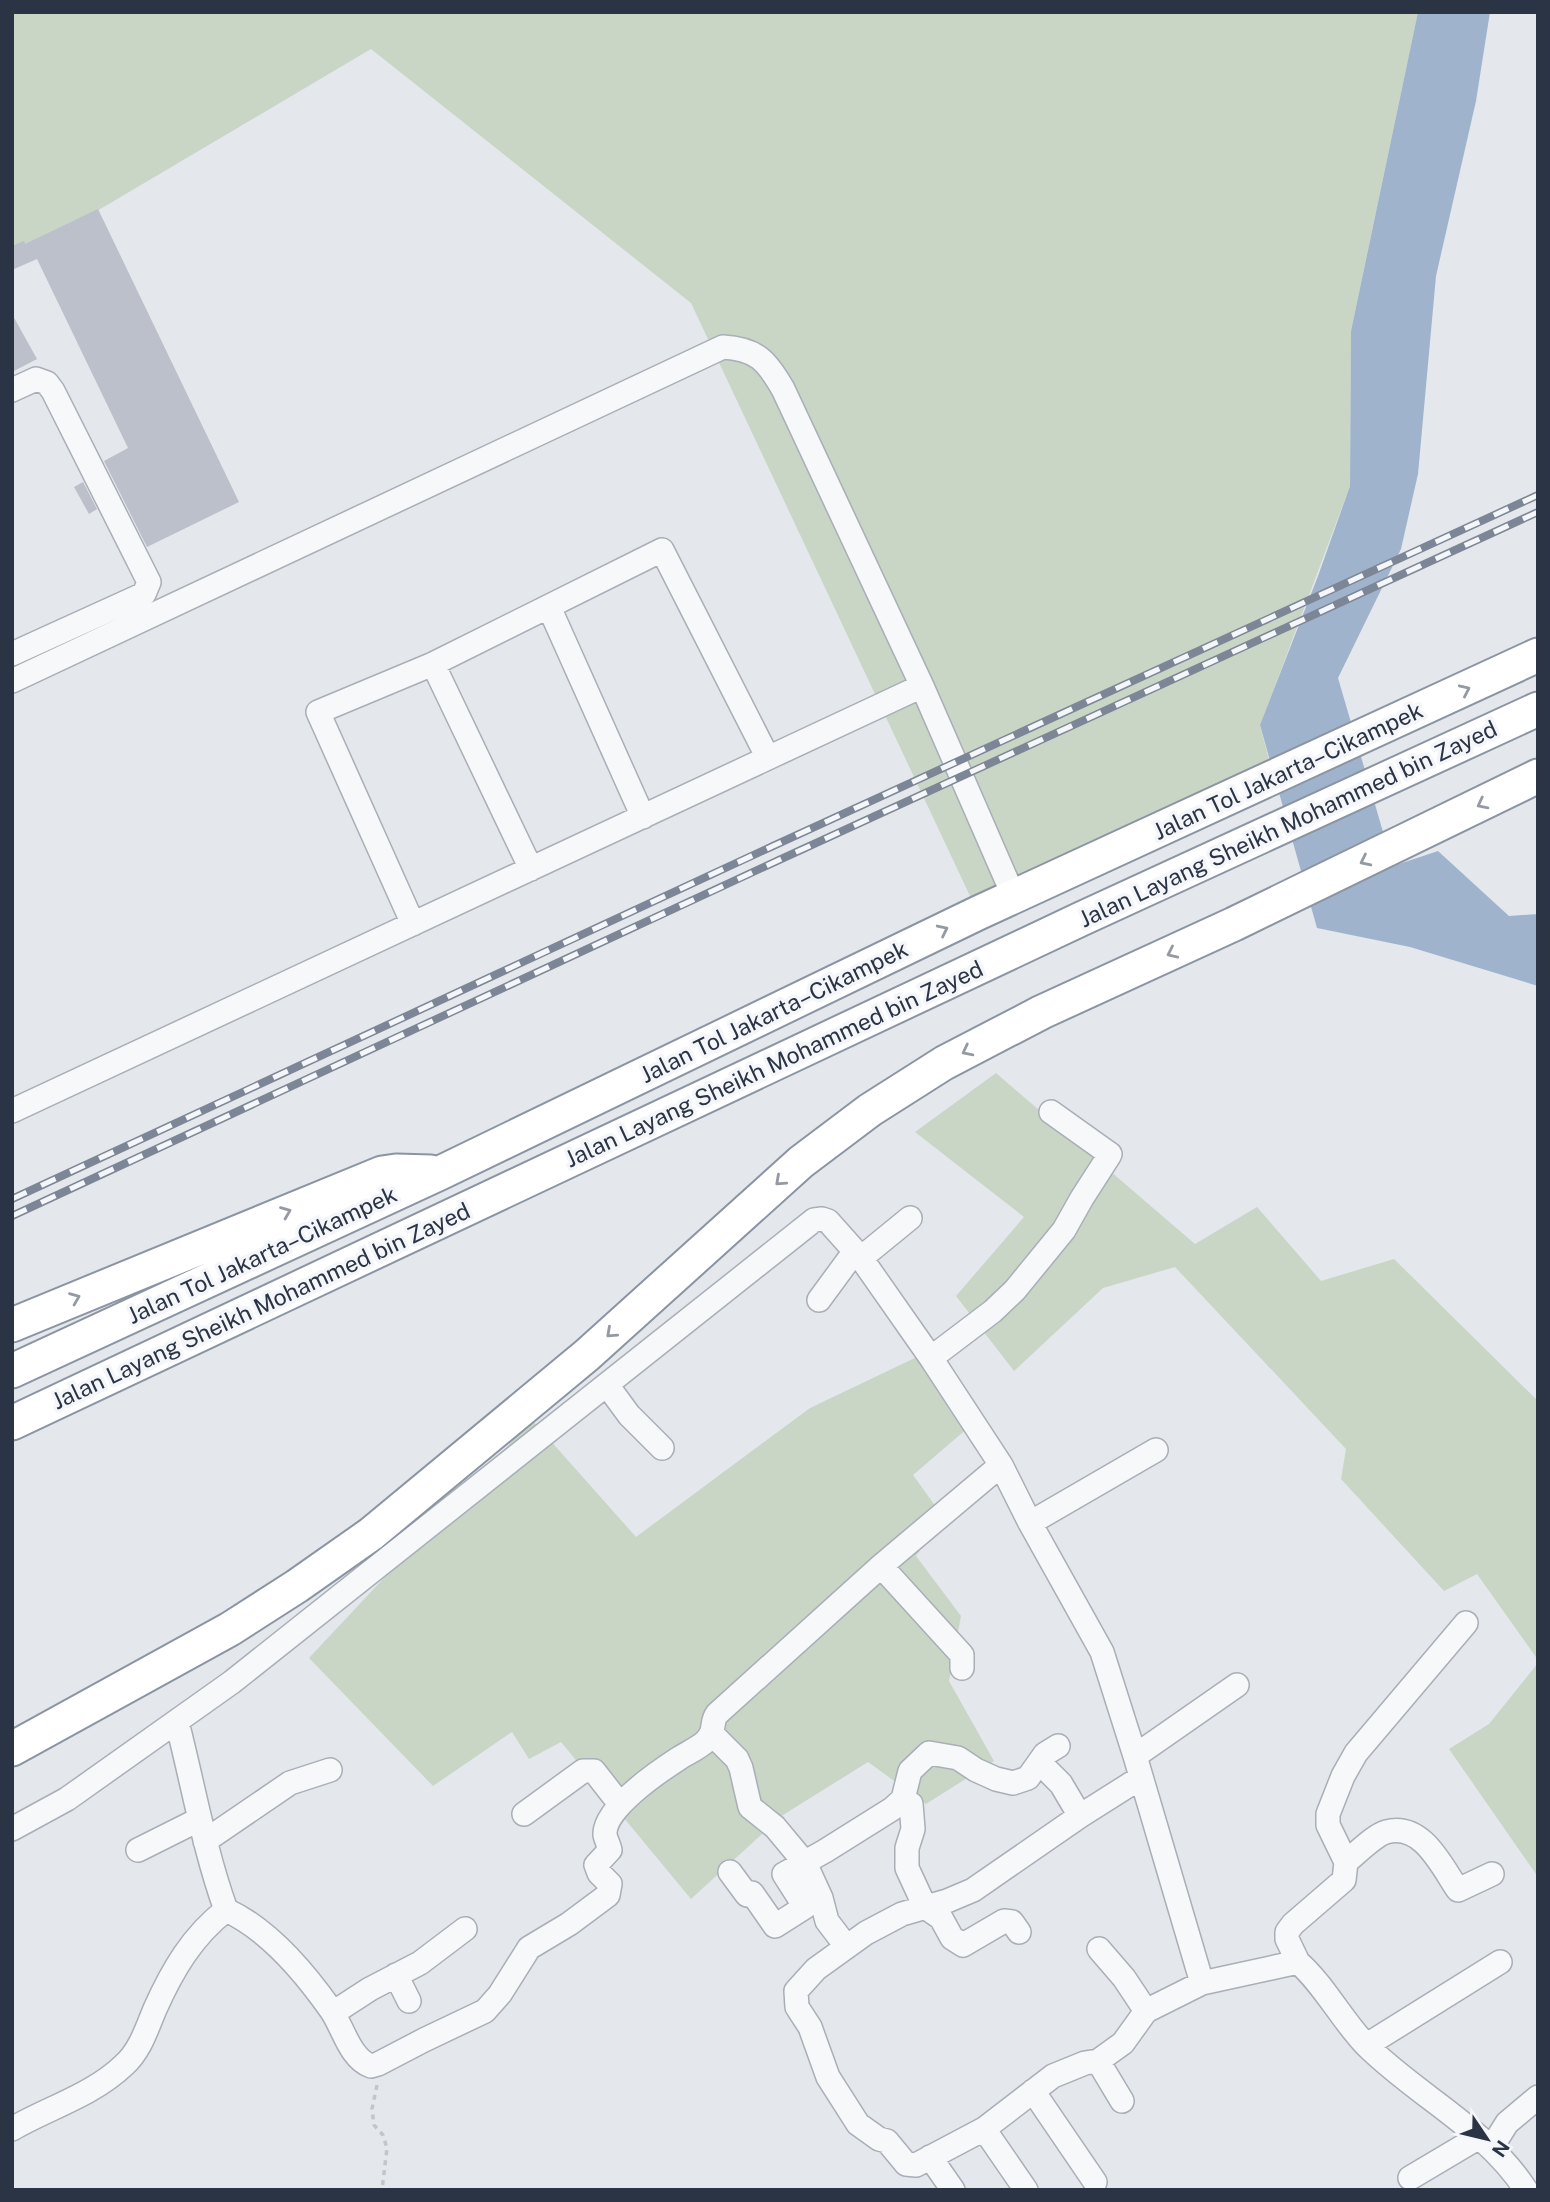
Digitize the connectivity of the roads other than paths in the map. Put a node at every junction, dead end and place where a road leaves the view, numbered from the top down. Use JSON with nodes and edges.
{"nodes":[{"id":1,"x":12,"y":390,"type":"edge"},
{"id":2,"x":549,"y":607,"type":"junction"},
{"id":3,"x":12,"y":654,"type":"edge"},
{"id":4,"x":1538,"y":655,"type":"edge"},
{"id":5,"x":433,"y":664,"type":"junction"},
{"id":6,"x":12,"y":681,"type":"edge"},
{"id":7,"x":922,"y":687,"type":"junction"},
{"id":8,"x":1538,"y":688,"type":"edge"},
{"id":9,"x":1538,"y":709,"type":"edge"},
{"id":10,"x":1538,"y":728,"type":"edge"},
{"id":11,"x":768,"y":758,"type":"junction"},
{"id":12,"x":1538,"y":776,"type":"edge"},
{"id":13,"x":643,"y":817,"type":"junction"},
{"id":14,"x":531,"y":869,"type":"junction"},
{"id":15,"x":1014,"y":897,"type":"junction"},
{"id":16,"x":413,"y":924,"type":"junction"},
{"id":17,"x":12,"y":1111,"type":"edge"},
{"id":18,"x":1051,"y":1112,"type":"dead end"},
{"id":19,"x":440,"y":1173,"type":"junction"},
{"id":20,"x":910,"y":1218,"type":"dead end"},
{"id":21,"x":858,"y":1254,"type":"junction"},
{"id":22,"x":819,"y":1300,"type":"dead end"},
{"id":23,"x":12,"y":1325,"type":"edge"},
{"id":24,"x":931,"y":1358,"type":"junction"},
{"id":25,"x":12,"y":1371,"type":"edge"},
{"id":26,"x":607,"y":1385,"type":"junction"},
{"id":27,"x":12,"y":1389,"type":"edge"},
{"id":28,"x":12,"y":1423,"type":"edge"},
{"id":29,"x":12,"y":1436,"type":"edge"},
{"id":30,"x":662,"y":1448,"type":"dead end"},
{"id":31,"x":1156,"y":1450,"type":"dead end"},
{"id":32,"x":1001,"y":1465,"type":"junction"},
{"id":33,"x":1030,"y":1522,"type":"junction"},
{"id":34,"x":881,"y":1566,"type":"junction"},
{"id":35,"x":1466,"y":1623,"type":"dead end"},
{"id":36,"x":962,"y":1668,"type":"dead end"},
{"id":37,"x":1237,"y":1685,"type":"dead end"},
{"id":38,"x":177,"y":1722,"type":"junction"},
{"id":39,"x":712,"y":1734,"type":"junction"},
{"id":40,"x":1058,"y":1746,"type":"dead end"},
{"id":41,"x":12,"y":1749,"type":"edge"},
{"id":42,"x":1040,"y":1762,"type":"junction"},
{"id":43,"x":1138,"y":1767,"type":"junction"},
{"id":44,"x":330,"y":1770,"type":"dead end"},
{"id":45,"x":903,"y":1799,"type":"junction"},
{"id":46,"x":619,"y":1804,"type":"junction"},
{"id":47,"x":524,"y":1814,"type":"dead end"},
{"id":48,"x":1080,"y":1816,"type":"junction"},
{"id":49,"x":12,"y":1829,"type":"edge"},
{"id":50,"x":203,"y":1830,"type":"junction"},
{"id":51,"x":138,"y":1850,"type":"dead end"},
{"id":52,"x":1346,"y":1862,"type":"junction"},
{"id":53,"x":805,"y":1863,"type":"junction"},
{"id":54,"x":730,"y":1872,"type":"dead end"},
{"id":55,"x":1492,"y":1874,"type":"dead end"},
{"id":56,"x":925,"y":1907,"type":"junction"},
{"id":57,"x":226,"y":1910,"type":"junction"},
{"id":58,"x":465,"y":1929,"type":"dead end"},
{"id":59,"x":1019,"y":1933,"type":"dead end"},
{"id":60,"x":846,"y":1946,"type":"junction"},
{"id":61,"x":1100,"y":1949,"type":"dead end"},
{"id":62,"x":1298,"y":1962,"type":"junction"},
{"id":63,"x":1500,"y":1962,"type":"dead end"},
{"id":64,"x":396,"y":1975,"type":"junction"},
{"id":65,"x":1202,"y":1983,"type":"junction"},
{"id":66,"x":409,"y":2001,"type":"dead end"},
{"id":67,"x":1146,"y":2011,"type":"junction"},
{"id":68,"x":333,"y":2013,"type":"junction"},
{"id":69,"x":1367,"y":2045,"type":"junction"},
{"id":70,"x":1098,"y":2061,"type":"junction"},
{"id":71,"x":1033,"y":2091,"type":"junction"},
{"id":72,"x":1538,"y":2097,"type":"edge"},
{"id":73,"x":1122,"y":2101,"type":"dead end"},
{"id":74,"x":12,"y":2129,"type":"edge"},
{"id":75,"x":984,"y":2129,"type":"junction"},
{"id":76,"x":1485,"y":2142,"type":"junction"},
{"id":77,"x":930,"y":2157,"type":"junction"},
{"id":78,"x":1409,"y":2178,"type":"dead end"},
{"id":79,"x":1095,"y":2182,"type":"dead end"},
{"id":80,"x":953,"y":2190,"type":"edge"},
{"id":81,"x":1026,"y":2190,"type":"edge"},
{"id":82,"x":1526,"y":2190,"type":"edge"}],
"edges":[{"from":1,"to":3,"type":"street"},
{"from":2,"to":5,"type":"street"},
{"from":2,"to":11,"type":"street"},
{"from":2,"to":13,"type":"street"},
{"from":15,"to":4,"type":"highway","name":"Jalan Tol Jakarta–Cikampek","one_way":true},
{"from":5,"to":14,"type":"street"},
{"from":5,"to":16,"type":"street"},
{"from":6,"to":7,"type":"street"},
{"from":7,"to":11,"type":"street"},
{"from":7,"to":15,"type":"street"},
{"from":8,"to":27,"type":"highway","name":"Jalan Layang Sheikh Mohammed bin Zayed"},
{"from":9,"to":28,"type":"highway","name":"Jalan Layang Sheikh Mohammed bin Zayed"},
{"from":10,"to":29,"type":"highway"},
{"from":11,"to":13,"type":"street"},
{"from":12,"to":41,"type":"highway","one_way":true},
{"from":13,"to":14,"type":"street"},
{"from":14,"to":16,"type":"street"},
{"from":19,"to":15,"type":"highway","name":"Jalan Tol Jakarta–Cikampek","one_way":true},
{"from":16,"to":17,"type":"street"},
{"from":18,"to":24,"type":"street"},
{"from":23,"to":19,"type":"highway","one_way":true},
{"from":19,"to":25,"type":"highway","name":"Jalan Tol Jakarta–Cikampek"},
{"from":20,"to":21,"type":"street"},
{"from":21,"to":22,"type":"street"},
{"from":21,"to":24,"type":"street"},
{"from":21,"to":26,"type":"street"},
{"from":24,"to":32,"type":"street"},
{"from":26,"to":30,"type":"street"},
{"from":26,"to":38,"type":"street"},
{"from":31,"to":33,"type":"street"},
{"from":32,"to":33,"type":"street"},
{"from":32,"to":34,"type":"street"},
{"from":33,"to":43,"type":"street"},
{"from":34,"to":36,"type":"street"},
{"from":34,"to":39,"type":"street"},
{"from":35,"to":52,"type":"street"},
{"from":37,"to":43,"type":"street"},
{"from":38,"to":49,"type":"street"},
{"from":38,"to":50,"type":"street"},
{"from":39,"to":46,"type":"street"},
{"from":39,"to":53,"type":"street"},
{"from":40,"to":42,"type":"street"},
{"from":42,"to":45,"type":"street"},
{"from":42,"to":48,"type":"street"},
{"from":43,"to":48,"type":"street"},
{"from":43,"to":65,"type":"street"},
{"from":44,"to":50,"type":"street"},
{"from":45,"to":53,"type":"street"},
{"from":45,"to":56,"type":"street"},
{"from":46,"to":47,"type":"street"},
{"from":46,"to":68,"type":"street"},
{"from":48,"to":56,"type":"street"},
{"from":50,"to":51,"type":"street"},
{"from":50,"to":57,"type":"street"},
{"from":52,"to":55,"type":"street"},
{"from":52,"to":62,"type":"street"},
{"from":53,"to":54,"type":"street"},
{"from":53,"to":60,"type":"street"},
{"from":56,"to":59,"type":"street"},
{"from":56,"to":60,"type":"street"},
{"from":57,"to":68,"type":"street"},
{"from":57,"to":74,"type":"street"},
{"from":58,"to":64,"type":"street"},
{"from":60,"to":77,"type":"street"},
{"from":61,"to":67,"type":"street"},
{"from":62,"to":65,"type":"street"},
{"from":62,"to":69,"type":"street"},
{"from":63,"to":69,"type":"street"},
{"from":64,"to":66,"type":"street"},
{"from":64,"to":68,"type":"street"},
{"from":65,"to":67,"type":"street"},
{"from":67,"to":70,"type":"street"},
{"from":69,"to":76,"type":"street"},
{"from":70,"to":71,"type":"street"},
{"from":70,"to":73,"type":"street"},
{"from":71,"to":75,"type":"street"},
{"from":71,"to":79,"type":"street"},
{"from":72,"to":76,"type":"street"},
{"from":75,"to":77,"type":"street"},
{"from":75,"to":81,"type":"street"},
{"from":76,"to":78,"type":"street"},
{"from":76,"to":82,"type":"street"},
{"from":77,"to":80,"type":"street"}]}
